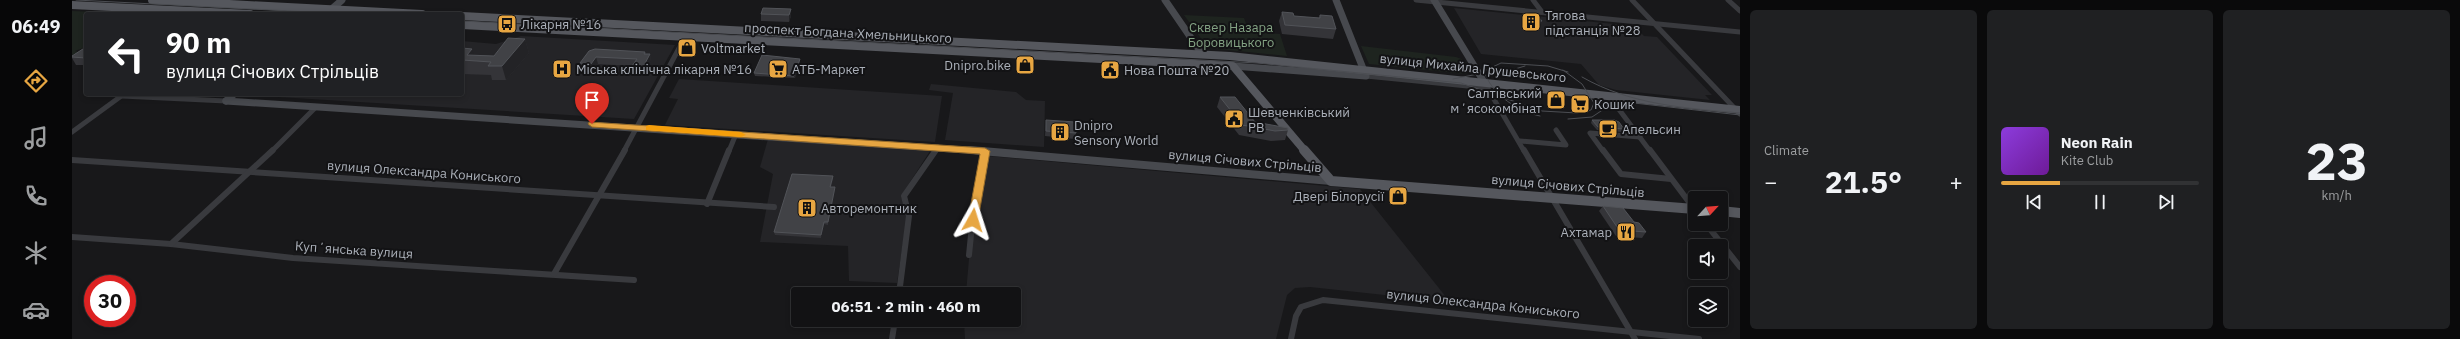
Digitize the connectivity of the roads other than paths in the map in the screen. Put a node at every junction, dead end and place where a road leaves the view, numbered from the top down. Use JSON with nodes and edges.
{"nodes":[{"id":1,"x":152,"y":0,"type":"edge"},
{"id":2,"x":342,"y":0,"type":"edge"},
{"id":3,"x":1165,"y":0,"type":"edge"},
{"id":4,"x":1336,"y":0,"type":"edge"},
{"id":5,"x":1416,"y":0,"type":"edge"},
{"id":6,"x":1533,"y":0,"type":"edge"},
{"id":7,"x":1632,"y":0,"type":"edge"},
{"id":8,"x":1728,"y":0,"type":"edge"},
{"id":9,"x":1434,"y":1,"type":"edge"},
{"id":10,"x":72,"y":5,"type":"edge"},
{"id":11,"x":1740,"y":11,"type":"edge"},
{"id":12,"x":196,"y":12,"type":"edge"},
{"id":13,"x":329,"y":12,"type":"edge"},
{"id":14,"x":1542,"y":12,"type":"junction"},
{"id":15,"x":464,"y":16,"type":"edge"},
{"id":16,"x":1654,"y":24,"type":"junction"},
{"id":17,"x":464,"y":25,"type":"edge"},
{"id":18,"x":690,"y":28,"type":"junction"},
{"id":19,"x":1740,"y":32,"type":"edge"},
{"id":20,"x":685,"y":37,"type":"junction"},
{"id":21,"x":905,"y":39,"type":"junction"},
{"id":22,"x":904,"y":48,"type":"junction"},
{"id":23,"x":1202,"y":54,"type":"junction"},
{"id":24,"x":1208,"y":64,"type":"junction"},
{"id":25,"x":1233,"y":66,"type":"junction"},
{"id":26,"x":1364,"y":73,"type":"junction"},
{"id":27,"x":1486,"y":85,"type":"junction"},
{"id":28,"x":122,"y":96,"type":"edge"},
{"id":29,"x":140,"y":96,"type":"edge"},
{"id":30,"x":232,"y":96,"type":"edge"},
{"id":31,"x":1610,"y":96,"type":"junction"},
{"id":32,"x":226,"y":101,"type":"junction"},
{"id":33,"x":315,"y":108,"type":"junction"},
{"id":34,"x":1739,"y":112,"type":"edge"},
{"id":35,"x":638,"y":127,"type":"junction"},
{"id":36,"x":1556,"y":130,"type":"dead end"},
{"id":37,"x":72,"y":132,"type":"edge"},
{"id":38,"x":736,"y":134,"type":"junction"},
{"id":39,"x":1640,"y":137,"type":"junction"},
{"id":40,"x":1520,"y":141,"type":"junction"},
{"id":41,"x":938,"y":147,"type":"junction"},
{"id":42,"x":985,"y":151,"type":"junction"},
{"id":43,"x":72,"y":160,"type":"edge"},
{"id":44,"x":249,"y":173,"type":"junction"},
{"id":45,"x":1671,"y":179,"type":"junction"},
{"id":46,"x":1331,"y":181,"type":"junction"},
{"id":47,"x":598,"y":196,"type":"junction"},
{"id":48,"x":1552,"y":198,"type":"junction"},
{"id":49,"x":1688,"y":200,"type":"edge"},
{"id":50,"x":707,"y":204,"type":"junction"},
{"id":51,"x":774,"y":207,"type":"dead end"},
{"id":52,"x":1688,"y":208,"type":"edge"},
{"id":53,"x":1728,"y":212,"type":"edge"},
{"id":54,"x":1740,"y":213,"type":"edge"},
{"id":55,"x":1712,"y":231,"type":"edge"},
{"id":56,"x":72,"y":237,"type":"edge"},
{"id":57,"x":171,"y":244,"type":"junction"},
{"id":58,"x":969,"y":255,"type":"dead end"},
{"id":59,"x":1740,"y":267,"type":"edge"},
{"id":60,"x":554,"y":274,"type":"junction"},
{"id":61,"x":634,"y":280,"type":"dead end"},
{"id":62,"x":900,"y":287,"type":"edge"},
{"id":63,"x":894,"y":327,"type":"edge"},
{"id":64,"x":1633,"y":336,"type":"edge"},
{"id":65,"x":892,"y":339,"type":"edge"},
{"id":66,"x":1291,"y":339,"type":"edge"},
{"id":67,"x":1699,"y":339,"type":"edge"}],
"edges":[{"from":1,"to":13,"type":"main road"},
{"from":2,"to":13,"type":"street"},
{"from":3,"to":23,"type":"street"},
{"from":4,"to":26,"type":"street"},
{"from":5,"to":9,"type":"street"},
{"from":6,"to":14,"type":"street"},
{"from":7,"to":16,"type":"street"},
{"from":8,"to":11,"type":"street"},
{"from":9,"to":14,"type":"street"},
{"from":9,"to":27,"type":"street"},
{"from":10,"to":12,"type":"main road"},
{"from":14,"to":16,"type":"street"},
{"from":15,"to":18,"type":"main road","name":"проспект Богдана Хмельницького"},
{"from":16,"to":19,"type":"street"},
{"from":16,"to":34,"type":"street"},
{"from":17,"to":20,"type":"main road","name":"проспект Богдана Хмельницького"},
{"from":18,"to":20,"type":"main road"},
{"from":18,"to":21,"type":"main road","name":"проспект Богдана Хмельницького"},
{"from":20,"to":22,"type":"main road","name":"проспект Богдана Хмельницького"},
{"from":20,"to":35,"type":"street"},
{"from":21,"to":22,"type":"main road"},
{"from":21,"to":23,"type":"main road","name":"проспект Богдана Хмельницького"},
{"from":22,"to":24,"type":"main road","name":"проспект Богдана Хмельницького"},
{"from":23,"to":24,"type":"main road"},
{"from":23,"to":26,"type":"main road","name":"вулиця Михайла Грушевського"},
{"from":24,"to":25,"type":"main road","name":"проспект Богдана Хмельницького"},
{"from":25,"to":26,"type":"street","name":"вулиця Михайла Грушевського"},
{"from":25,"to":46,"type":"main road"},
{"from":26,"to":27,"type":"main road","name":"вулиця Михайла Грушевського"},
{"from":27,"to":31,"type":"main road","name":"вулиця Михайла Грушевського"},
{"from":27,"to":40,"type":"street"},
{"from":28,"to":37,"type":"street"},
{"from":29,"to":32,"type":"street","name":"вулиця Січових Стрільців"},
{"from":30,"to":32,"type":"street"},
{"from":31,"to":34,"type":"main road","name":"вулиця Михайла Грушевського"},
{"from":31,"to":39,"type":"street"},
{"from":32,"to":33,"type":"street","name":"вулиця Січових Стрільців"},
{"from":33,"to":35,"type":"street","name":"вулиця Січових Стрільців"},
{"from":33,"to":44,"type":"street"},
{"from":35,"to":38,"type":"street","name":"вулиця Січових Стрільців"},
{"from":35,"to":47,"type":"street"},
{"from":36,"to":40,"type":"street"},
{"from":38,"to":41,"type":"street","name":"вулиця Січових Стрільців"},
{"from":38,"to":50,"type":"street"},
{"from":39,"to":45,"type":"street"},
{"from":39,"to":45,"type":"street"},
{"from":40,"to":48,"type":"street"},
{"from":41,"to":42,"type":"street","name":"вулиця Січових Стрільців"},
{"from":41,"to":62,"type":"street"},
{"from":42,"to":46,"type":"street","name":"вулиця Січових Стрільців"},
{"from":42,"to":58,"type":"street"},
{"from":43,"to":44,"type":"street","name":"вулиця Олександра Кониського"},
{"from":44,"to":47,"type":"street","name":"вулиця Олександра Кониського"},
{"from":44,"to":57,"type":"street"},
{"from":45,"to":49,"type":"street"},
{"from":46,"to":48,"type":"main road","name":"вулиця Січових Стрільців"},
{"from":47,"to":50,"type":"street","name":"вулиця Олександра Кониського"},
{"from":47,"to":60,"type":"street"},
{"from":48,"to":52,"type":"main road","name":"вулиця Січових Стрільців"},
{"from":48,"to":64,"type":"street"},
{"from":50,"to":51,"type":"street","name":"вулиця Олександра Кониського"},
{"from":53,"to":54,"type":"main road"},
{"from":55,"to":59,"type":"street"},
{"from":56,"to":57,"type":"street","name":"Купʼянська вулиця"},
{"from":57,"to":60,"type":"street","name":"Купʼянська вулиця"},
{"from":60,"to":61,"type":"street","name":"Купʼянська вулиця"},
{"from":63,"to":65,"type":"street"},
{"from":64,"to":66,"type":"street","name":"вулиця Олександра Кониського"},
{"from":64,"to":67,"type":"street","name":"вулиця Олександра Кониського"}]}
